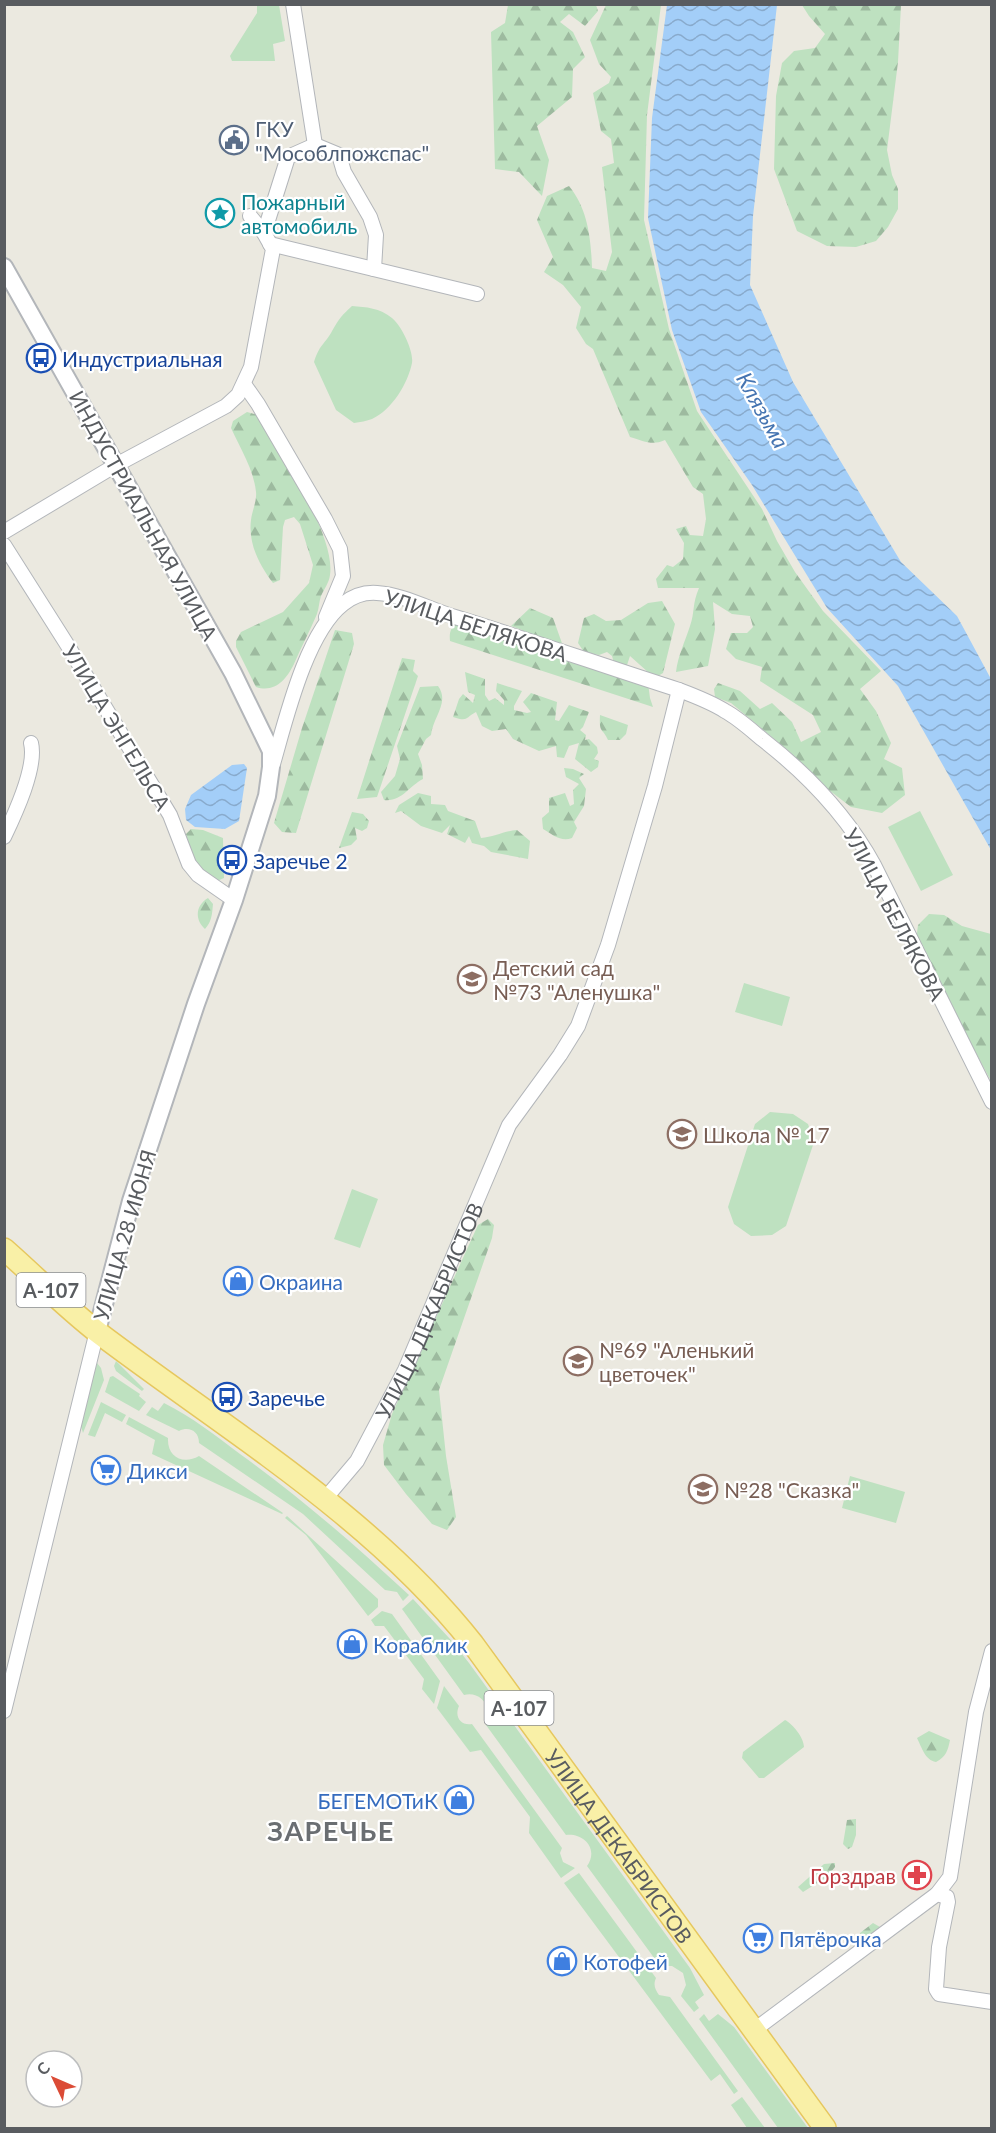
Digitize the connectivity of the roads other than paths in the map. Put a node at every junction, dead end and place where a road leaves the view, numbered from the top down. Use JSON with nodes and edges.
{"nodes":[{"id":1,"x":293,"y":4,"type":"edge"},
{"id":2,"x":315,"y":145,"type":"junction"},
{"id":3,"x":250,"y":216,"type":"dead end"},
{"id":4,"x":267,"y":238,"type":"junction"},
{"id":5,"x":4,"y":267,"type":"edge"},
{"id":6,"x":374,"y":269,"type":"junction"},
{"id":7,"x":477,"y":294,"type":"dead end"},
{"id":8,"x":244,"y":384,"type":"junction"},
{"id":9,"x":116,"y":465,"type":"junction"},
{"id":10,"x":4,"y":532,"type":"edge"},
{"id":11,"x":4,"y":545,"type":"edge"},
{"id":12,"x":322,"y":627,"type":"junction"},
{"id":13,"x":679,"y":690,"type":"junction"},
{"id":14,"x":31,"y":743,"type":"dead end"},
{"id":15,"x":272,"y":767,"type":"junction"},
{"id":16,"x":4,"y":837,"type":"edge"},
{"id":17,"x":234,"y":900,"type":"junction"},
{"id":18,"x":992,"y":1102,"type":"edge"},
{"id":19,"x":4,"y":1250,"type":"edge"},
{"id":20,"x":97,"y":1331,"type":"junction"},
{"id":21,"x":324,"y":1500,"type":"junction"},
{"id":22,"x":991,"y":1655,"type":"edge"},
{"id":23,"x":987,"y":1685,"type":"edge"},
{"id":24,"x":4,"y":1712,"type":"edge"},
{"id":25,"x":937,"y":1894,"type":"junction"},
{"id":26,"x":992,"y":2002,"type":"edge"},
{"id":27,"x":753,"y":2031,"type":"junction"},
{"id":28,"x":825,"y":2128,"type":"edge"}],
"edges":[{"from":1,"to":2,"type":"street"},
{"from":2,"to":4,"type":"street"},
{"from":2,"to":6,"type":"street"},
{"from":3,"to":4,"type":"street"},
{"from":4,"to":6,"type":"street"},
{"from":4,"to":8,"type":"street"},
{"from":5,"to":9,"type":"street","name":"ИНДУСТРИАЛЬНАЯ УЛИЦА"},
{"from":6,"to":7,"type":"street"},
{"from":8,"to":9,"type":"street"},
{"from":8,"to":12,"type":"street"},
{"from":9,"to":10,"type":"street"},
{"from":9,"to":15,"type":"street","name":"ИНДУСТРИАЛЬНАЯ УЛИЦА"},
{"from":11,"to":17,"type":"street","name":"УЛИЦА ЭНГЕЛЬСА"},
{"from":12,"to":13,"type":"street","name":"УЛИЦА БЕЛЯКОВА"},
{"from":12,"to":15,"type":"street","name":"УЛИЦА БЕЛЯКОВА"},
{"from":13,"to":18,"type":"street","name":"УЛИЦА БЕЛЯКОВА"},
{"from":13,"to":21,"type":"street","name":"УЛИЦА ДЕКАБРИСТОВ"},
{"from":14,"to":16,"type":"street"},
{"from":15,"to":17,"type":"street","name":"УЛИЦА 28 ИЮНЯ"},
{"from":17,"to":20,"type":"street","name":"УЛИЦА 28 ИЮНЯ"},
{"from":19,"to":20,"type":"main road","name":"УЛИЦА ДЕКАБРИСТОВ","number":"А-107"},
{"from":20,"to":21,"type":"main road","name":"УЛИЦА ДЕКАБРИСТОВ","number":"А-107"},
{"from":20,"to":24,"type":"street","name":"УЛИЦА 28 ИЮНЯ"},
{"from":21,"to":27,"type":"main road","name":"УЛИЦА ДЕКАБРИСТОВ","number":"А-107"},
{"from":22,"to":23,"type":"street"},
{"from":23,"to":25,"type":"street"},
{"from":25,"to":26,"type":"street"},
{"from":25,"to":27,"type":"street"},
{"from":27,"to":28,"type":"main road","name":"УЛИЦА ДЕКАБРИСТОВ","number":"А-107"}]}
